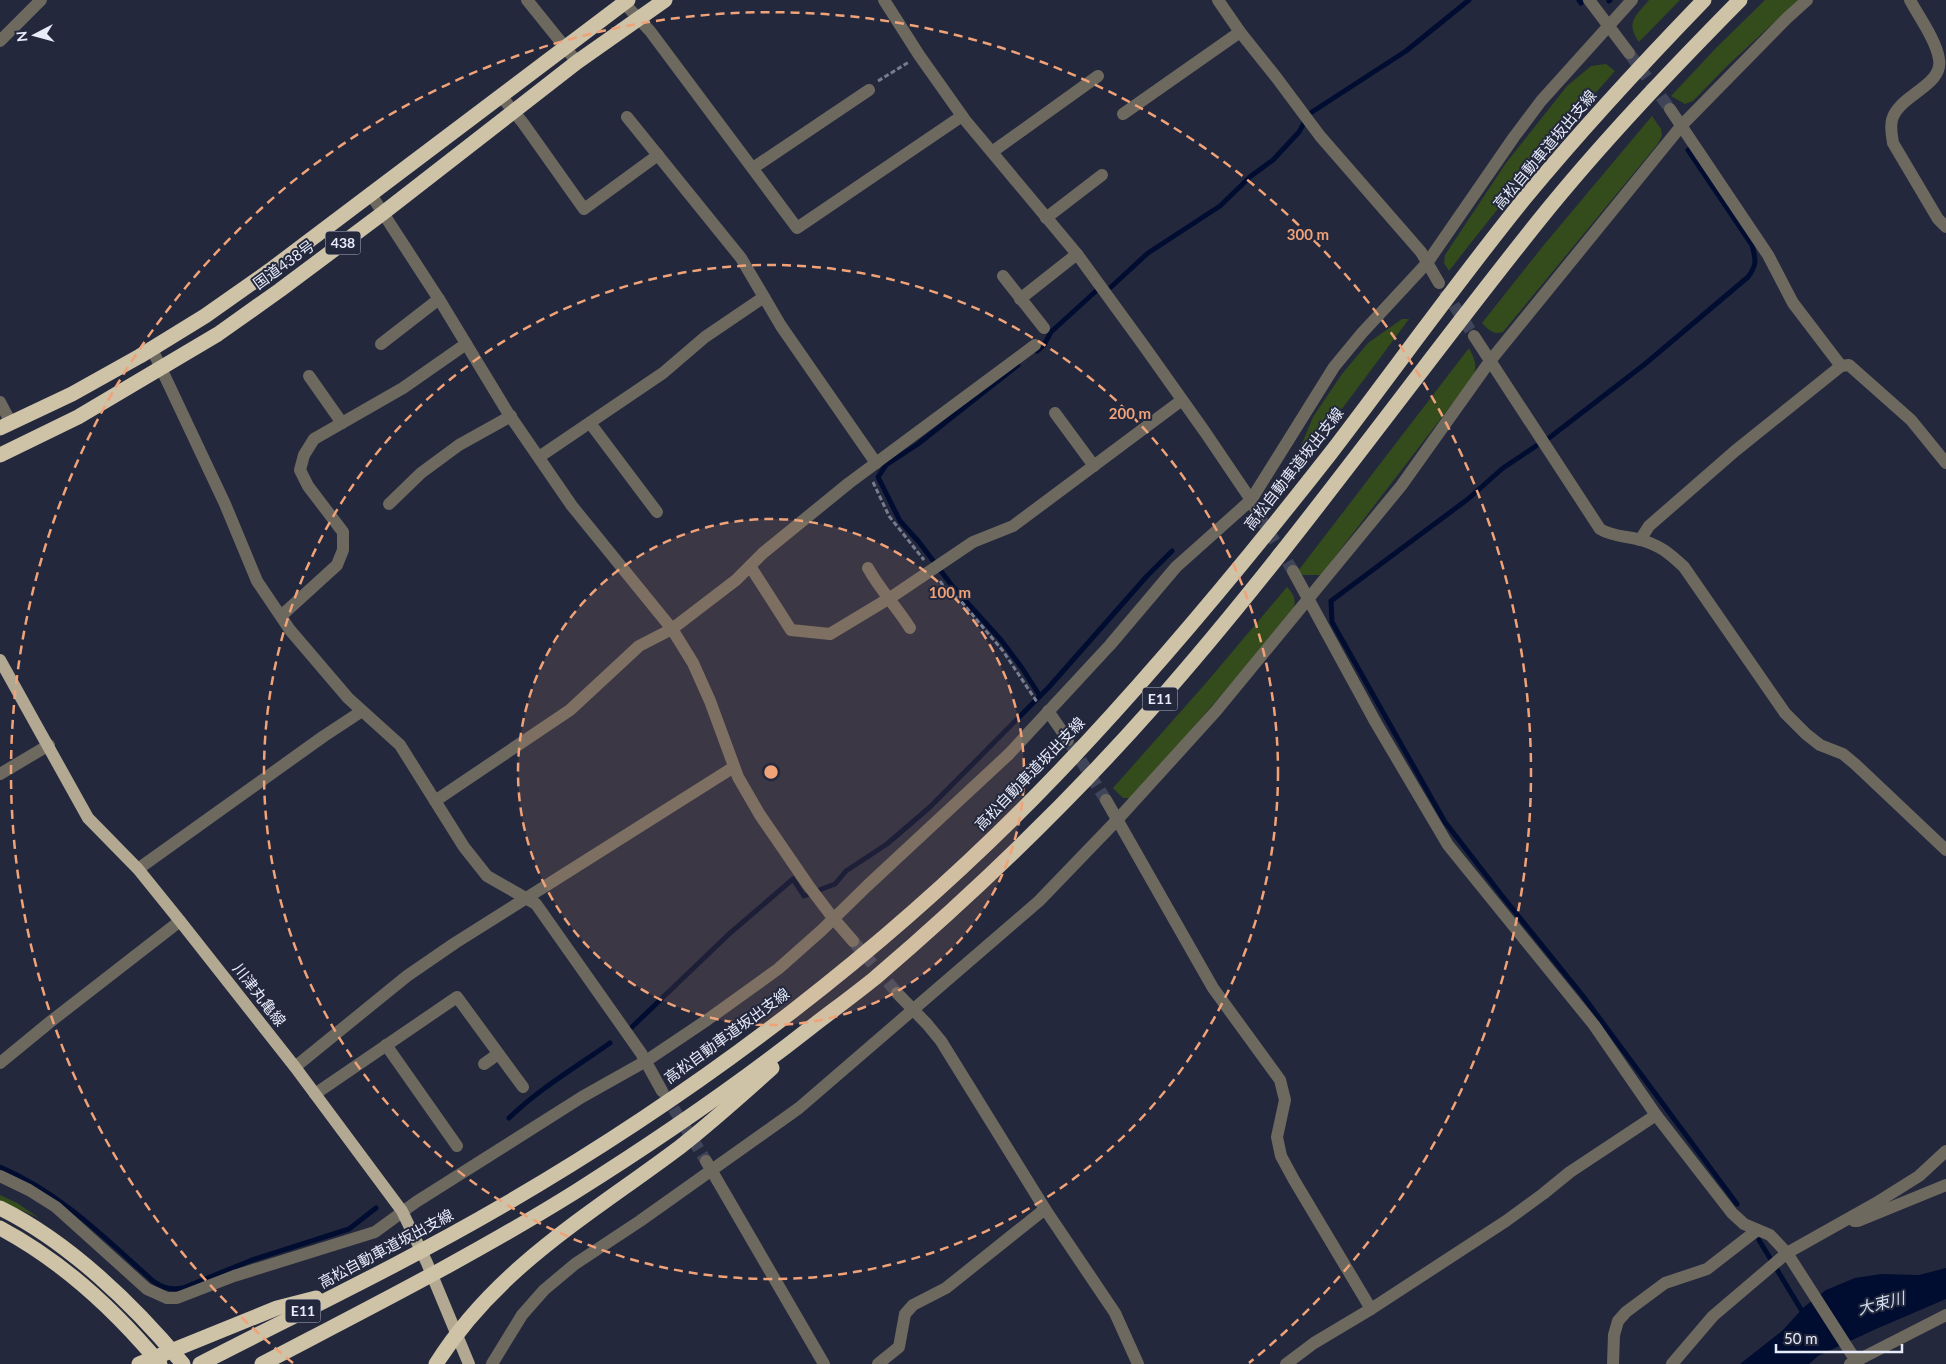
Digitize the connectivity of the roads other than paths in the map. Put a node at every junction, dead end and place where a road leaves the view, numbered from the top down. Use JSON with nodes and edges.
{"nodes":[{"id":1,"x":41,"y":0,"type":"edge"},
{"id":2,"x":527,"y":0,"type":"edge"},
{"id":3,"x":664,"y":0,"type":"edge"},
{"id":4,"x":884,"y":0,"type":"edge"},
{"id":5,"x":1218,"y":0,"type":"edge"},
{"id":6,"x":1589,"y":0,"type":"edge"},
{"id":7,"x":1632,"y":0,"type":"edge"},
{"id":8,"x":1704,"y":0,"type":"edge"},
{"id":9,"x":1740,"y":0,"type":"edge"},
{"id":10,"x":1807,"y":0,"type":"edge"},
{"id":11,"x":1910,"y":0,"type":"edge"},
{"id":12,"x":626,"y":1,"type":"edge"},
{"id":13,"x":639,"y":19,"type":"junction"},
{"id":14,"x":1609,"y":27,"type":"junction"},
{"id":15,"x":1240,"y":32,"type":"junction"},
{"id":16,"x":0,"y":41,"type":"edge"},
{"id":17,"x":566,"y":47,"type":"junction"},
{"id":18,"x":1629,"y":53,"type":"tunnel mouth"},
{"id":19,"x":577,"y":62,"type":"junction"},
{"id":20,"x":1098,"y":76,"type":"dead end"},
{"id":21,"x":869,"y":90,"type":"road end"},
{"id":22,"x":500,"y":96,"type":"junction"},
{"id":23,"x":1670,"y":109,"type":"tunnel mouth"},
{"id":24,"x":514,"y":112,"type":"junction"},
{"id":25,"x":1123,"y":114,"type":"dead end"},
{"id":26,"x":962,"y":116,"type":"junction"},
{"id":27,"x":627,"y":117,"type":"dead end"},
{"id":28,"x":1682,"y":125,"type":"junction"},
{"id":29,"x":992,"y":152,"type":"junction"},
{"id":30,"x":658,"y":155,"type":"junction"},
{"id":31,"x":753,"y":168,"type":"junction"},
{"id":32,"x":1102,"y":175,"type":"dead end"},
{"id":33,"x":370,"y":193,"type":"junction"},
{"id":34,"x":383,"y":213,"type":"junction"},
{"id":35,"x":1046,"y":218,"type":"junction"},
{"id":36,"x":1946,"y":227,"type":"edge"},
{"id":37,"x":1076,"y":254,"type":"junction"},
{"id":38,"x":1428,"y":263,"type":"junction"},
{"id":39,"x":1002,"y":276,"type":"dead end"},
{"id":40,"x":1439,"y":283,"type":"tunnel mouth"},
{"id":41,"x":764,"y":297,"type":"junction"},
{"id":42,"x":438,"y":298,"type":"junction"},
{"id":43,"x":1020,"y":298,"type":"junction"},
{"id":44,"x":1044,"y":328,"type":"dead end"},
{"id":45,"x":1474,"y":336,"type":"tunnel mouth"},
{"id":46,"x":381,"y":344,"type":"dead end"},
{"id":47,"x":466,"y":344,"type":"junction"},
{"id":48,"x":1035,"y":345,"type":"dead end"},
{"id":49,"x":152,"y":349,"type":"junction"},
{"id":50,"x":1490,"y":360,"type":"junction"},
{"id":51,"x":1840,"y":366,"type":"junction"},
{"id":52,"x":161,"y":368,"type":"junction"},
{"id":53,"x":309,"y":376,"type":"dead end"},
{"id":54,"x":1182,"y":400,"type":"junction"},
{"id":55,"x":0,"y":402,"type":"edge"},
{"id":56,"x":1055,"y":413,"type":"dead end"},
{"id":57,"x":511,"y":416,"type":"junction"},
{"id":58,"x":342,"y":423,"type":"junction"},
{"id":59,"x":590,"y":423,"type":"junction"},
{"id":60,"x":6,"y":425,"type":"edge"},
{"id":61,"x":0,"y":455,"type":"edge"},
{"id":62,"x":539,"y":458,"type":"junction"},
{"id":63,"x":1946,"y":463,"type":"edge"},
{"id":64,"x":1094,"y":466,"type":"junction"},
{"id":65,"x":871,"y":467,"type":"junction"},
{"id":66,"x":1251,"y":500,"type":"junction"},
{"id":67,"x":389,"y":504,"type":"dead end"},
{"id":68,"x":657,"y":512,"type":"dead end"},
{"id":69,"x":1259,"y":516,"type":"tunnel mouth"},
{"id":70,"x":1640,"y":540,"type":"junction"},
{"id":71,"x":750,"y":566,"type":"junction"},
{"id":72,"x":868,"y":568,"type":"dead end"},
{"id":73,"x":1293,"y":571,"type":"tunnel mouth"},
{"id":74,"x":889,"y":598,"type":"junction"},
{"id":75,"x":1308,"y":600,"type":"junction"},
{"id":76,"x":281,"y":616,"type":"junction"},
{"id":77,"x":910,"y":628,"type":"dead end"},
{"id":78,"x":672,"y":629,"type":"junction"},
{"id":79,"x":0,"y":660,"type":"edge"},
{"id":80,"x":362,"y":711,"type":"junction"},
{"id":81,"x":1048,"y":711,"type":"junction"},
{"id":82,"x":1068,"y":740,"type":"tunnel mouth"},
{"id":83,"x":49,"y":745,"type":"junction"},
{"id":84,"x":734,"y":767,"type":"junction"},
{"id":85,"x":0,"y":774,"type":"edge"},
{"id":86,"x":1106,"y":800,"type":"tunnel mouth"},
{"id":87,"x":435,"y":801,"type":"junction"},
{"id":88,"x":1118,"y":819,"type":"junction"},
{"id":89,"x":1946,"y":850,"type":"edge"},
{"id":90,"x":138,"y":869,"type":"junction"},
{"id":91,"x":525,"y":898,"type":"junction"},
{"id":92,"x":833,"y":918,"type":"junction"},
{"id":93,"x":180,"y":921,"type":"junction"},
{"id":94,"x":853,"y":941,"type":"tunnel mouth"},
{"id":95,"x":872,"y":980,"type":"junction"},
{"id":96,"x":897,"y":993,"type":"tunnel mouth"},
{"id":97,"x":913,"y":1009,"type":"junction"},
{"id":98,"x":386,"y":1045,"type":"junction"},
{"id":99,"x":498,"y":1054,"type":"junction"},
{"id":100,"x":646,"y":1060,"type":"junction"},
{"id":101,"x":0,"y":1063,"type":"edge"},
{"id":102,"x":484,"y":1064,"type":"dead end"},
{"id":103,"x":295,"y":1067,"type":"junction"},
{"id":104,"x":523,"y":1088,"type":"dead end"},
{"id":105,"x":662,"y":1091,"type":"tunnel mouth"},
{"id":106,"x":315,"y":1094,"type":"junction"},
{"id":107,"x":1656,"y":1115,"type":"junction"},
{"id":108,"x":457,"y":1146,"type":"dead end"},
{"id":109,"x":1946,"y":1151,"type":"edge"},
{"id":110,"x":709,"y":1165,"type":"junction"},
{"id":111,"x":0,"y":1176,"type":"edge"},
{"id":112,"x":1946,"y":1185,"type":"edge"},
{"id":113,"x":0,"y":1208,"type":"edge"},
{"id":114,"x":1045,"y":1209,"type":"junction"},
{"id":115,"x":402,"y":1211,"type":"junction"},
{"id":116,"x":1844,"y":1222,"type":"junction"},
{"id":117,"x":0,"y":1228,"type":"edge"},
{"id":118,"x":1756,"y":1230,"type":"junction"},
{"id":119,"x":1783,"y":1256,"type":"junction"},
{"id":120,"x":343,"y":1291,"type":"junction"},
{"id":121,"x":1371,"y":1308,"type":"junction"},
{"id":122,"x":1946,"y":1315,"type":"edge"},
{"id":123,"x":1854,"y":1360,"type":"edge"},
{"id":124,"x":202,"y":1363,"type":"edge"},
{"id":125,"x":140,"y":1364,"type":"edge"},
{"id":126,"x":160,"y":1364,"type":"edge"},
{"id":127,"x":183,"y":1364,"type":"edge"},
{"id":128,"x":262,"y":1364,"type":"edge"},
{"id":129,"x":436,"y":1364,"type":"edge"},
{"id":130,"x":469,"y":1364,"type":"edge"},
{"id":131,"x":492,"y":1364,"type":"edge"},
{"id":132,"x":824,"y":1364,"type":"edge"},
{"id":133,"x":878,"y":1364,"type":"edge"},
{"id":134,"x":1138,"y":1364,"type":"edge"},
{"id":135,"x":1286,"y":1364,"type":"edge"},
{"id":136,"x":1613,"y":1364,"type":"edge"},
{"id":137,"x":1672,"y":1364,"type":"edge"}],
"edges":[{"from":1,"to":16,"type":"street"},
{"from":2,"to":17,"type":"street"},
{"from":3,"to":13,"type":"highway","name":"国道438号","number":"438"},
{"from":4,"to":26,"type":"street"},
{"from":5,"to":15,"type":"street"},
{"from":6,"to":14,"type":"street"},
{"from":7,"to":14,"type":"street"},
{"from":8,"to":120,"type":"highway","name":"高松自動車道坂出支線","number":"E11"},
{"from":9,"to":95,"type":"highway","number":"E11"},
{"from":10,"to":28,"type":"street"},
{"from":11,"to":36,"type":"street"},
{"from":12,"to":13,"type":"street"},
{"from":12,"to":17,"type":"highway","name":"国道438号","number":"438"},
{"from":13,"to":19,"type":"highway","name":"国道438号","number":"438"},
{"from":13,"to":31,"type":"street"},
{"from":14,"to":18,"type":"street"},
{"from":14,"to":38,"type":"street"},
{"from":15,"to":25,"type":"street"},
{"from":15,"to":38,"type":"street"},
{"from":17,"to":19,"type":"street"},
{"from":17,"to":22,"type":"highway","name":"国道438号","number":"438"},
{"from":19,"to":24,"type":"highway","name":"国道438号","number":"438"},
{"from":20,"to":29,"type":"street"},
{"from":21,"to":31,"type":"street"},
{"from":22,"to":24,"type":"street"},
{"from":22,"to":33,"type":"highway","name":"国道438号","number":"438"},
{"from":23,"to":28,"type":"street"},
{"from":24,"to":30,"type":"street"},
{"from":24,"to":34,"type":"highway","name":"国道438号","number":"438"},
{"from":26,"to":29,"type":"street"},
{"from":26,"to":31,"type":"street"},
{"from":27,"to":30,"type":"street"},
{"from":28,"to":50,"type":"street"},
{"from":28,"to":51,"type":"street"},
{"from":29,"to":35,"type":"street"},
{"from":30,"to":41,"type":"street"},
{"from":32,"to":35,"type":"street"},
{"from":33,"to":34,"type":"street"},
{"from":33,"to":49,"type":"highway","name":"国道438号","number":"438"},
{"from":34,"to":42,"type":"street"},
{"from":34,"to":52,"type":"highway","name":"国道438号","number":"438"},
{"from":35,"to":37,"type":"street"},
{"from":37,"to":43,"type":"street"},
{"from":37,"to":54,"type":"street"},
{"from":38,"to":40,"type":"street"},
{"from":38,"to":66,"type":"street"},
{"from":39,"to":43,"type":"street"},
{"from":41,"to":59,"type":"street"},
{"from":41,"to":65,"type":"street"},
{"from":42,"to":46,"type":"street"},
{"from":42,"to":47,"type":"street"},
{"from":43,"to":44,"type":"street"},
{"from":45,"to":50,"type":"street"},
{"from":47,"to":57,"type":"street"},
{"from":47,"to":58,"type":"street"},
{"from":48,"to":65,"type":"street"},
{"from":49,"to":52,"type":"street"},
{"from":49,"to":60,"type":"highway","name":"国道438号","number":"438"},
{"from":50,"to":70,"type":"street"},
{"from":50,"to":75,"type":"street"},
{"from":51,"to":63,"type":"street"},
{"from":51,"to":70,"type":"street"},
{"from":52,"to":61,"type":"highway","name":"国道438号","number":"438"},
{"from":52,"to":76,"type":"street"},
{"from":53,"to":58,"type":"street"},
{"from":54,"to":64,"type":"street"},
{"from":54,"to":66,"type":"street"},
{"from":55,"to":60,"type":"street"},
{"from":56,"to":64,"type":"street"},
{"from":57,"to":62,"type":"street"},
{"from":57,"to":67,"type":"street"},
{"from":58,"to":76,"type":"street"},
{"from":59,"to":62,"type":"street"},
{"from":59,"to":68,"type":"street"},
{"from":62,"to":78,"type":"street"},
{"from":64,"to":74,"type":"street"},
{"from":65,"to":71,"type":"street"},
{"from":66,"to":69,"type":"street"},
{"from":66,"to":81,"type":"street"},
{"from":70,"to":89,"type":"street"},
{"from":71,"to":74,"type":"street"},
{"from":71,"to":78,"type":"street"},
{"from":72,"to":74,"type":"street"},
{"from":73,"to":75,"type":"street"},
{"from":74,"to":77,"type":"street"},
{"from":75,"to":88,"type":"street"},
{"from":75,"to":107,"type":"street"},
{"from":76,"to":80,"type":"street"},
{"from":78,"to":84,"type":"street"},
{"from":78,"to":87,"type":"street"},
{"from":79,"to":83,"type":"main road","name":"川津丸亀線"},
{"from":80,"to":87,"type":"street"},
{"from":80,"to":90,"type":"street"},
{"from":81,"to":82,"type":"street"},
{"from":81,"to":92,"type":"street"},
{"from":83,"to":85,"type":"street"},
{"from":83,"to":90,"type":"main road","name":"川津丸亀線"},
{"from":84,"to":91,"type":"street"},
{"from":84,"to":92,"type":"street"},
{"from":86,"to":88,"type":"street"},
{"from":87,"to":91,"type":"street"},
{"from":88,"to":97,"type":"street"},
{"from":88,"to":121,"type":"street"},
{"from":90,"to":93,"type":"main road","name":"川津丸亀線"},
{"from":91,"to":100,"type":"street"},
{"from":91,"to":103,"type":"street"},
{"from":92,"to":94,"type":"street"},
{"from":92,"to":100,"type":"street"},
{"from":93,"to":101,"type":"street"},
{"from":93,"to":103,"type":"main road","name":"川津丸亀線"},
{"from":95,"to":128,"type":"highway","number":"E11"},
{"from":95,"to":129,"type":"highway"},
{"from":96,"to":97,"type":"street"},
{"from":97,"to":110,"type":"street"},
{"from":97,"to":114,"type":"street"},
{"from":98,"to":99,"type":"street"},
{"from":98,"to":106,"type":"street"},
{"from":98,"to":108,"type":"street"},
{"from":99,"to":102,"type":"street"},
{"from":99,"to":104,"type":"street"},
{"from":100,"to":105,"type":"street"},
{"from":100,"to":115,"type":"street"},
{"from":103,"to":106,"type":"main road","name":"川津丸亀線"},
{"from":106,"to":115,"type":"main road","name":"川津丸亀線"},
{"from":107,"to":118,"type":"street"},
{"from":107,"to":121,"type":"street"},
{"from":109,"to":116,"type":"street"},
{"from":110,"to":131,"type":"street"},
{"from":110,"to":132,"type":"street"},
{"from":111,"to":115,"type":"street"},
{"from":112,"to":116,"type":"street"},
{"from":113,"to":127,"type":"highway"},
{"from":114,"to":133,"type":"street"},
{"from":114,"to":134,"type":"street"},
{"from":115,"to":130,"type":"main road","name":"川津丸亀線"},
{"from":116,"to":119,"type":"street"},
{"from":117,"to":126,"type":"highway"},
{"from":118,"to":119,"type":"street"},
{"from":118,"to":136,"type":"street"},
{"from":119,"to":123,"type":"street"},
{"from":119,"to":137,"type":"street"},
{"from":120,"to":124,"type":"highway","name":"高松自動車道坂出支線","number":"E11"},
{"from":120,"to":125,"type":"highway"},
{"from":121,"to":135,"type":"street"},
{"from":122,"to":123,"type":"street"}]}
